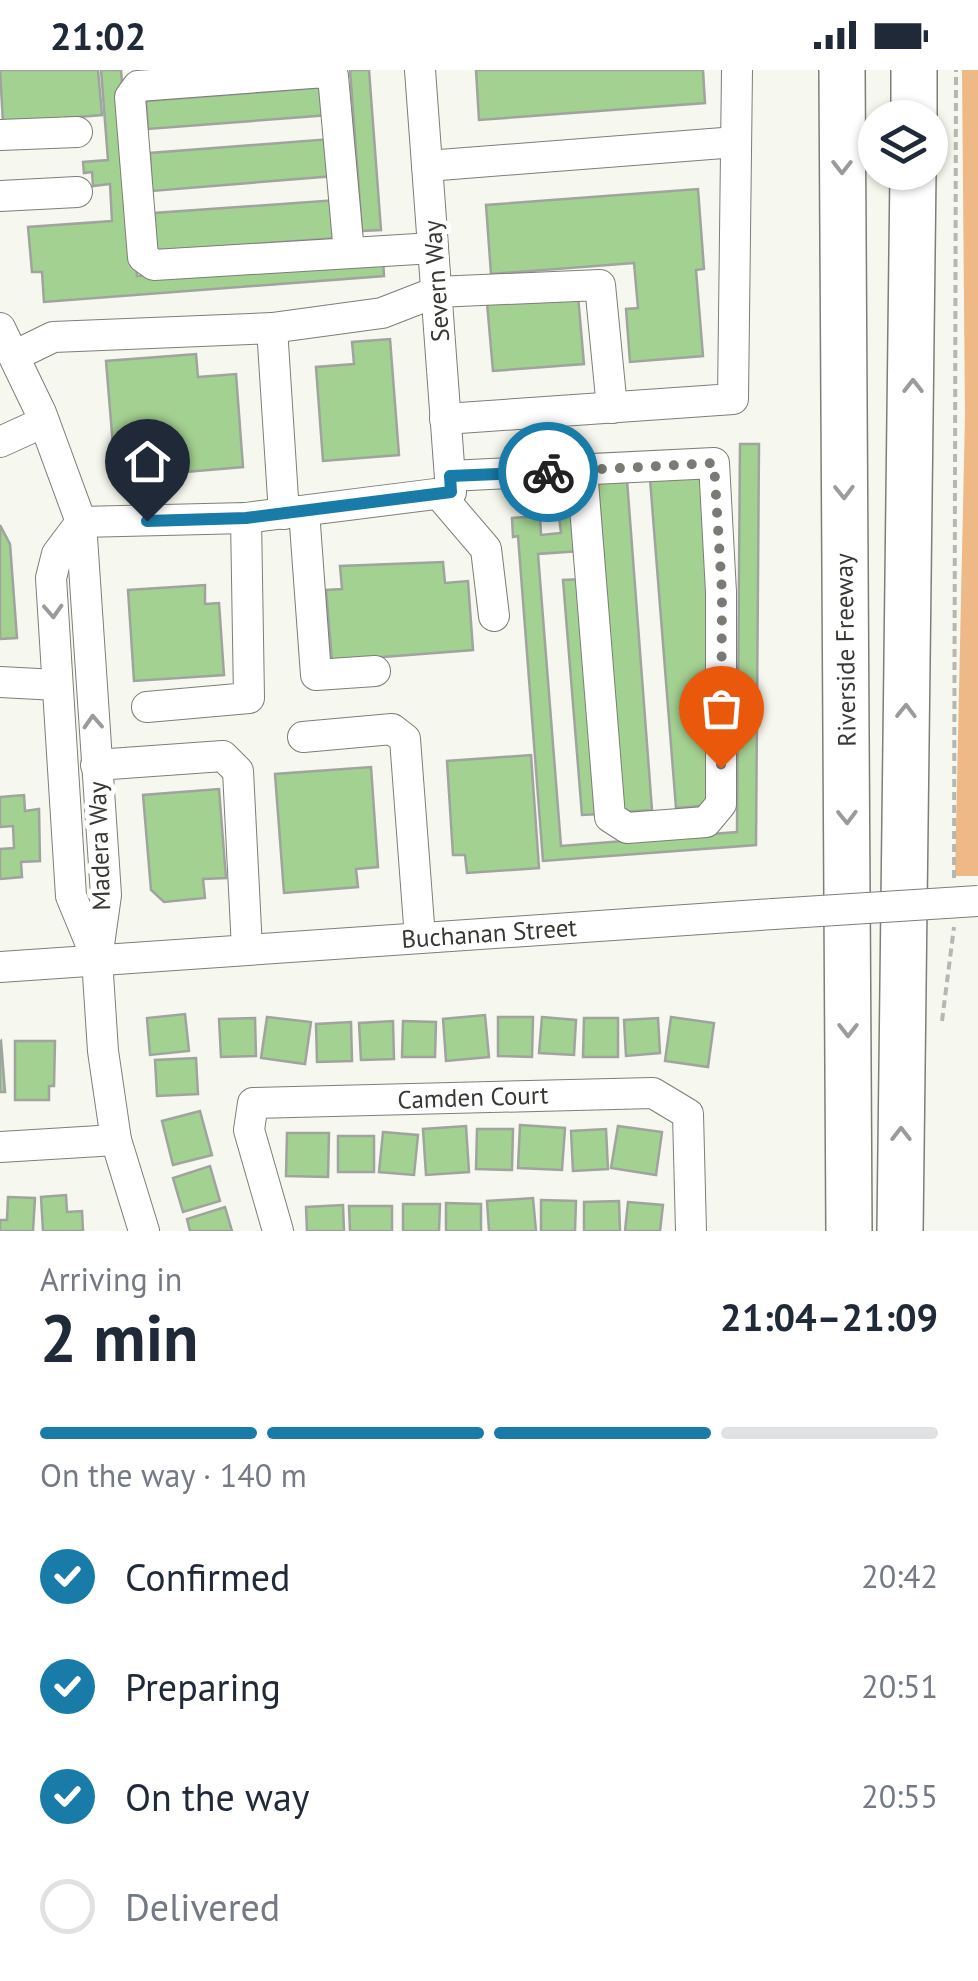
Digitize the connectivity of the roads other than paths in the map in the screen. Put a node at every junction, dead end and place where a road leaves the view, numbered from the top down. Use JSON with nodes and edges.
{"nodes":[{"id":1,"x":420,"y":70,"type":"edge"},
{"id":2,"x":737,"y":70,"type":"edge"},
{"id":3,"x":842,"y":70,"type":"edge"},
{"id":4,"x":914,"y":70,"type":"edge"},
{"id":5,"x":914,"y":100,"type":"edge"},
{"id":6,"x":77,"y":132,"type":"dead end"},
{"id":7,"x":0,"y":136,"type":"edge"},
{"id":8,"x":736,"y":142,"type":"junction"},
{"id":9,"x":427,"y":166,"type":"junction"},
{"id":10,"x":914,"y":190,"type":"edge"},
{"id":11,"x":77,"y":192,"type":"dead end"},
{"id":12,"x":0,"y":196,"type":"edge"},
{"id":13,"x":433,"y":248,"type":"junction"},
{"id":14,"x":349,"y":253,"type":"junction"},
{"id":15,"x":436,"y":292,"type":"junction"},
{"id":16,"x":0,"y":328,"type":"edge"},
{"id":17,"x":272,"y":328,"type":"junction"},
{"id":18,"x":14,"y":356,"type":"junction"},
{"id":19,"x":612,"y":408,"type":"junction"},
{"id":20,"x":446,"y":419,"type":"junction"},
{"id":21,"x":44,"y":422,"type":"junction"},
{"id":22,"x":0,"y":442,"type":"edge"},
{"id":23,"x":582,"y":470,"type":"junction"},
{"id":24,"x":447,"y":488,"type":"junction"},
{"id":25,"x":294,"y":512,"type":"junction"},
{"id":26,"x":246,"y":518,"type":"junction"},
{"id":27,"x":81,"y":522,"type":"junction"},
{"id":28,"x":494,"y":616,"type":"dead end"},
{"id":29,"x":375,"y":671,"type":"dead end"},
{"id":30,"x":0,"y":682,"type":"edge"},
{"id":31,"x":57,"y":685,"type":"junction"},
{"id":32,"x":147,"y":707,"type":"dead end"},
{"id":33,"x":303,"y":737,"type":"dead end"},
{"id":34,"x":96,"y":766,"type":"junction"},
{"id":35,"x":962,"y":903,"type":"edge"},
{"id":36,"x":420,"y":938,"type":"junction"},
{"id":37,"x":247,"y":949,"type":"junction"},
{"id":38,"x":97,"y":959,"type":"junction"},
{"id":39,"x":0,"y":967,"type":"edge"},
{"id":40,"x":116,"y":1140,"type":"junction"},
{"id":41,"x":0,"y":1147,"type":"edge"},
{"id":42,"x":144,"y":1231,"type":"edge"},
{"id":43,"x":278,"y":1231,"type":"edge"},
{"id":44,"x":691,"y":1231,"type":"edge"},
{"id":45,"x":848,"y":1231,"type":"edge"},
{"id":46,"x":900,"y":1231,"type":"edge"}],
"edges":[{"from":1,"to":9,"type":"street","name":"Severn Way"},
{"from":2,"to":8,"type":"street"},
{"from":3,"to":45,"type":"highway","name":"Riverside Freeway","one_way":true},
{"from":4,"to":5,"type":"highway"},
{"from":6,"to":7,"type":"street"},
{"from":8,"to":9,"type":"street"},
{"from":8,"to":19,"type":"street"},
{"from":9,"to":13,"type":"street","name":"Severn Way"},
{"from":46,"to":10,"type":"highway","one_way":true},
{"from":11,"to":12,"type":"street"},
{"from":13,"to":14,"type":"street"},
{"from":13,"to":15,"type":"street","name":"Severn Way"},
{"from":14,"to":14,"type":"street"},
{"from":15,"to":17,"type":"street"},
{"from":15,"to":19,"type":"street"},
{"from":15,"to":20,"type":"street","name":"Severn Way"},
{"from":16,"to":18,"type":"street","name":"Madera Way"},
{"from":17,"to":18,"type":"street"},
{"from":17,"to":25,"type":"street"},
{"from":18,"to":21,"type":"street","name":"Madera Way"},
{"from":19,"to":20,"type":"street"},
{"from":20,"to":24,"type":"street","name":"Severn Way"},
{"from":21,"to":22,"type":"street"},
{"from":21,"to":27,"type":"street","name":"Madera Way"},
{"from":23,"to":23,"type":"street"},
{"from":23,"to":24,"type":"street"},
{"from":24,"to":25,"type":"street"},
{"from":24,"to":28,"type":"street"},
{"from":25,"to":26,"type":"street"},
{"from":25,"to":29,"type":"street"},
{"from":26,"to":27,"type":"street"},
{"from":26,"to":32,"type":"street"},
{"from":27,"to":31,"type":"street","name":"Madera Way","one_way":true},
{"from":34,"to":27,"type":"street","name":"Madera Way","one_way":true},
{"from":30,"to":31,"type":"street"},
{"from":31,"to":38,"type":"street","name":"Madera Way"},
{"from":33,"to":36,"type":"street"},
{"from":34,"to":37,"type":"street"},
{"from":34,"to":38,"type":"street","name":"Madera Way"},
{"from":35,"to":36,"type":"street","name":"Buchanan Street","bridge":true},
{"from":36,"to":37,"type":"street","name":"Buchanan Street"},
{"from":37,"to":38,"type":"street","name":"Buchanan Street"},
{"from":38,"to":39,"type":"street","name":"Buchanan Street"},
{"from":38,"to":40,"type":"street"},
{"from":40,"to":41,"type":"street"},
{"from":40,"to":42,"type":"street"},
{"from":43,"to":44,"type":"street","name":"Camden Court"}]}
